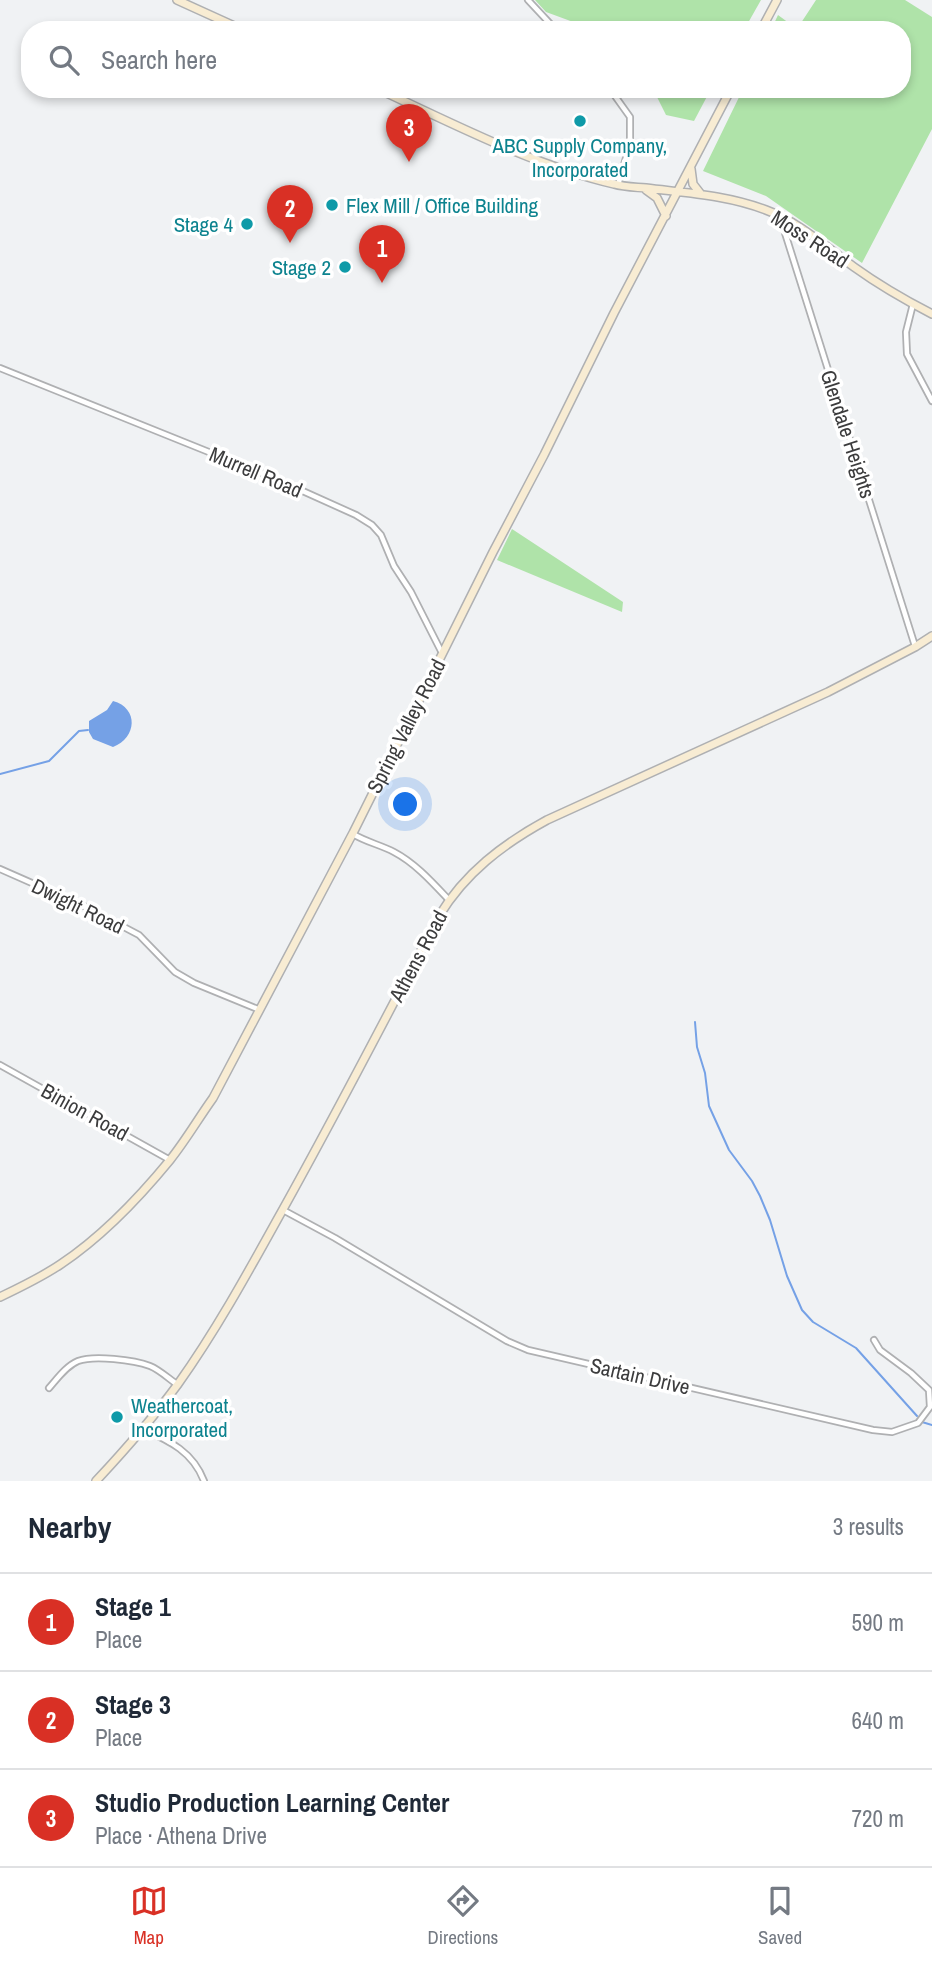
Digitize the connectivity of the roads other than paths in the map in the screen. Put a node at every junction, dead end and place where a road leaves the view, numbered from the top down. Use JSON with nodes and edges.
{"nodes":[{"id":1,"x":177,"y":0,"type":"edge"},
{"id":2,"x":528,"y":0,"type":"edge"},
{"id":3,"x":776,"y":0,"type":"edge"},
{"id":4,"x":223,"y":21,"type":"edge"},
{"id":5,"x":548,"y":21,"type":"edge"},
{"id":6,"x":766,"y":21,"type":"edge"},
{"id":7,"x":398,"y":98,"type":"edge"},
{"id":8,"x":616,"y":98,"type":"edge"},
{"id":9,"x":726,"y":98,"type":"edge"},
{"id":10,"x":691,"y":167,"type":"junction"},
{"id":11,"x":618,"y":186,"type":"junction"},
{"id":12,"x":643,"y":187,"type":"junction"},
{"id":13,"x":678,"y":192,"type":"junction"},
{"id":14,"x":700,"y":194,"type":"junction"},
{"id":15,"x":666,"y":215,"type":"junction"},
{"id":16,"x":786,"y":220,"type":"junction"},
{"id":17,"x":912,"y":304,"type":"junction"},
{"id":18,"x":932,"y":313,"type":"edge"},
{"id":19,"x":0,"y":368,"type":"edge"},
{"id":20,"x":932,"y":401,"type":"edge"},
{"id":21,"x":932,"y":636,"type":"edge"},
{"id":22,"x":915,"y":647,"type":"junction"},
{"id":23,"x":442,"y":654,"type":"junction"},
{"id":24,"x":353,"y":833,"type":"junction"},
{"id":25,"x":0,"y":869,"type":"edge"},
{"id":26,"x":449,"y":900,"type":"junction"},
{"id":27,"x":260,"y":1010,"type":"junction"},
{"id":28,"x":0,"y":1065,"type":"edge"},
{"id":29,"x":170,"y":1160,"type":"junction"},
{"id":30,"x":283,"y":1210,"type":"junction"},
{"id":31,"x":0,"y":1297,"type":"edge"},
{"id":32,"x":874,"y":1340,"type":"dead end"},
{"id":33,"x":178,"y":1385,"type":"junction"},
{"id":34,"x":49,"y":1388,"type":"dead end"},
{"id":35,"x":142,"y":1429,"type":"junction"},
{"id":36,"x":96,"y":1481,"type":"edge"},
{"id":37,"x":204,"y":1481,"type":"edge"}],
"edges":[{"from":1,"to":4,"type":"street"},
{"from":2,"to":5,"type":"street"},
{"from":3,"to":6,"type":"street"},
{"from":7,"to":11,"type":"street","name":"Moss Road"},
{"from":8,"to":11,"type":"street"},
{"from":9,"to":10,"type":"street","name":"Spring Valley Road"},
{"from":10,"to":13,"type":"street","name":"Spring Valley Road"},
{"from":10,"to":14,"type":"street"},
{"from":11,"to":12,"type":"street","name":"Moss Road"},
{"from":12,"to":13,"type":"street","name":"Moss Road"},
{"from":12,"to":15,"type":"street"},
{"from":13,"to":14,"type":"street","name":"Moss Road"},
{"from":13,"to":15,"type":"street","name":"Spring Valley Road"},
{"from":14,"to":16,"type":"street","name":"Moss Road"},
{"from":15,"to":23,"type":"street","name":"Spring Valley Road"},
{"from":16,"to":17,"type":"street","name":"Moss Road"},
{"from":16,"to":22,"type":"street","name":"Glendale Heights"},
{"from":17,"to":18,"type":"street","name":"Moss Road"},
{"from":17,"to":20,"type":"street"},
{"from":19,"to":23,"type":"street","name":"Murrell Road"},
{"from":21,"to":22,"type":"street","name":"Athens Road"},
{"from":22,"to":26,"type":"street","name":"Athens Road"},
{"from":23,"to":24,"type":"street","name":"Spring Valley Road"},
{"from":24,"to":26,"type":"street"},
{"from":24,"to":27,"type":"street","name":"Spring Valley Road"},
{"from":25,"to":27,"type":"street","name":"Dwight Road"},
{"from":26,"to":30,"type":"street","name":"Athens Road"},
{"from":27,"to":29,"type":"street","name":"Spring Valley Road"},
{"from":28,"to":29,"type":"street","name":"Binion Road"},
{"from":29,"to":31,"type":"street","name":"Spring Valley Road"},
{"from":30,"to":32,"type":"street","name":"Sartain Drive"},
{"from":30,"to":33,"type":"street","name":"Athens Road"},
{"from":33,"to":34,"type":"street"},
{"from":33,"to":35,"type":"street","name":"Athens Road"},
{"from":35,"to":36,"type":"street","name":"Athens Road"},
{"from":35,"to":37,"type":"street"}]}
